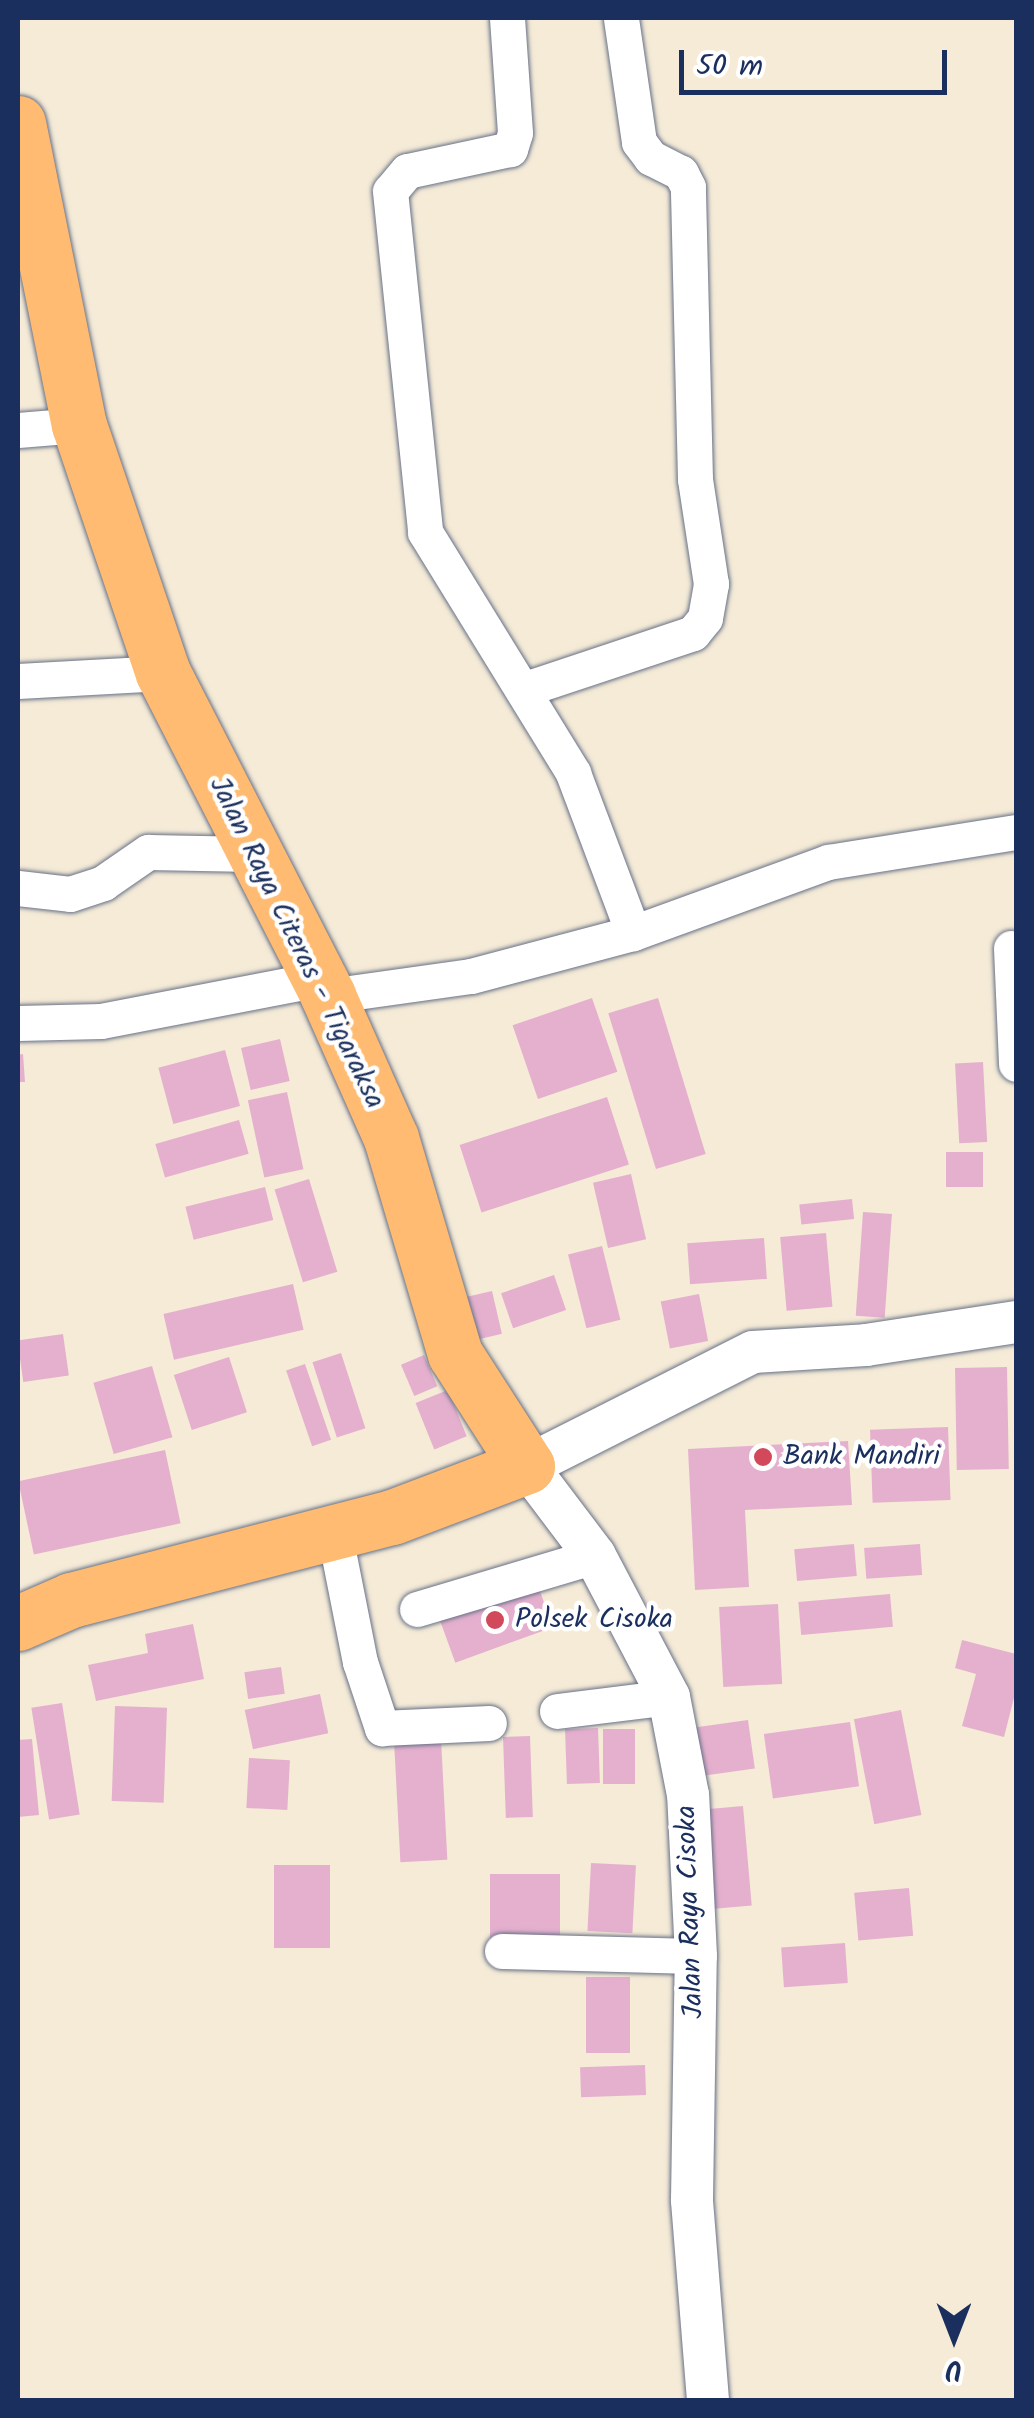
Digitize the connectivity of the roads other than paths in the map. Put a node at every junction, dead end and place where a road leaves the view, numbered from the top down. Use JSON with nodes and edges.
{"nodes":[{"id":1,"x":506,"y":18,"type":"edge"},
{"id":2,"x":621,"y":18,"type":"edge"},
{"id":3,"x":18,"y":123,"type":"edge"},
{"id":4,"x":79,"y":425,"type":"junction"},
{"id":5,"x":18,"y":430,"type":"edge"},
{"id":6,"x":162,"y":674,"type":"junction"},
{"id":7,"x":18,"y":681,"type":"edge"},
{"id":8,"x":525,"y":690,"type":"junction"},
{"id":9,"x":1016,"y":832,"type":"edge"},
{"id":10,"x":253,"y":854,"type":"junction"},
{"id":11,"x":18,"y":888,"type":"edge"},
{"id":12,"x":633,"y":934,"type":"junction"},
{"id":13,"x":1010,"y":948,"type":"dead end"},
{"id":14,"x":324,"y":987,"type":"junction"},
{"id":15,"x":18,"y":1023,"type":"edge"},
{"id":16,"x":1016,"y":1064,"type":"edge"},
{"id":17,"x":1016,"y":1322,"type":"edge"},
{"id":18,"x":527,"y":1466,"type":"junction"},
{"id":19,"x":334,"y":1531,"type":"junction"},
{"id":20,"x":596,"y":1556,"type":"junction"},
{"id":21,"x":417,"y":1610,"type":"dead end"},
{"id":22,"x":18,"y":1623,"type":"edge"},
{"id":23,"x":668,"y":1697,"type":"junction"},
{"id":24,"x":557,"y":1711,"type":"dead end"},
{"id":25,"x":488,"y":1724,"type":"dead end"},
{"id":26,"x":502,"y":1951,"type":"dead end"},
{"id":27,"x":696,"y":1956,"type":"junction"},
{"id":28,"x":708,"y":2400,"type":"edge"}],
"edges":[{"from":1,"to":8,"type":"street"},
{"from":2,"to":8,"type":"street"},
{"from":3,"to":4,"type":"main road","name":"Jalan Raya Citeras - Tigaraksa"},
{"from":4,"to":5,"type":"street"},
{"from":4,"to":6,"type":"main road","name":"Jalan Raya Citeras - Tigaraksa"},
{"from":6,"to":7,"type":"street"},
{"from":6,"to":10,"type":"main road","name":"Jalan Raya Citeras - Tigaraksa"},
{"from":8,"to":12,"type":"street"},
{"from":9,"to":12,"type":"street"},
{"from":10,"to":11,"type":"street"},
{"from":10,"to":14,"type":"main road","name":"Jalan Raya Citeras - Tigaraksa"},
{"from":12,"to":14,"type":"street"},
{"from":13,"to":16,"type":"street"},
{"from":14,"to":15,"type":"street"},
{"from":14,"to":18,"type":"main road","name":"Jalan Raya Citeras - Tigaraksa"},
{"from":17,"to":18,"type":"street"},
{"from":18,"to":19,"type":"main road"},
{"from":18,"to":20,"type":"street","name":"Jalan Raya Cisoka"},
{"from":19,"to":22,"type":"main road"},
{"from":19,"to":25,"type":"street"},
{"from":20,"to":21,"type":"street"},
{"from":20,"to":23,"type":"street","name":"Jalan Raya Cisoka"},
{"from":23,"to":24,"type":"street"},
{"from":23,"to":27,"type":"street","name":"Jalan Raya Cisoka"},
{"from":26,"to":27,"type":"street"},
{"from":27,"to":28,"type":"street","name":"Jalan Raya Cisoka"}]}
